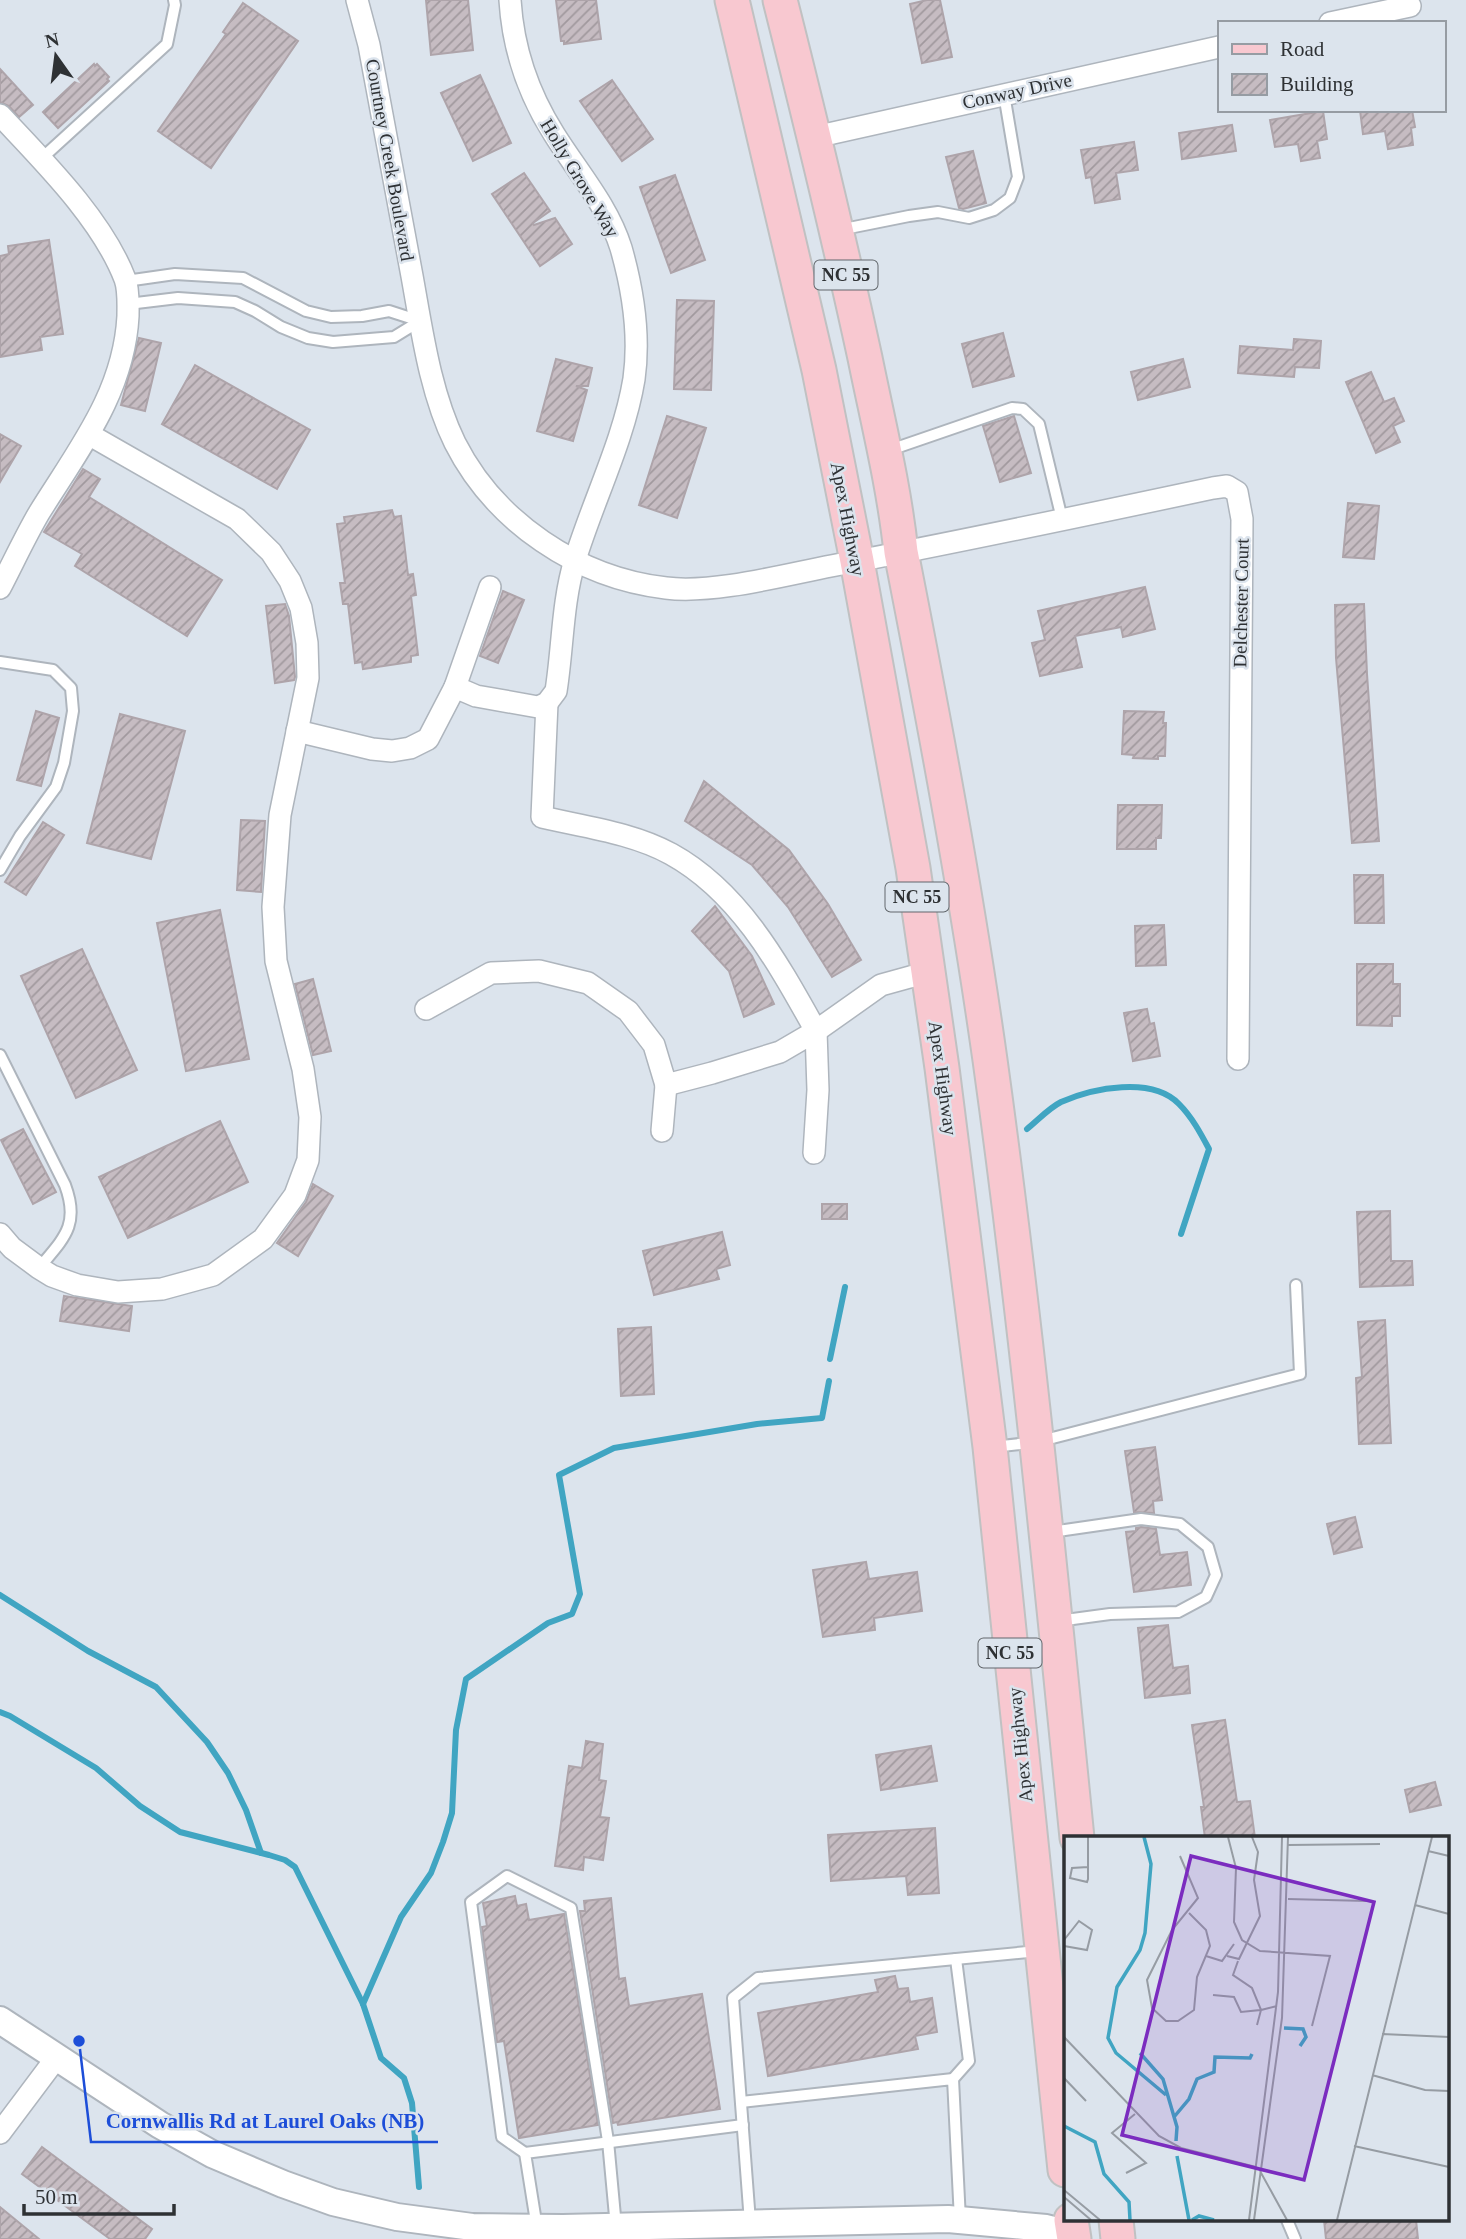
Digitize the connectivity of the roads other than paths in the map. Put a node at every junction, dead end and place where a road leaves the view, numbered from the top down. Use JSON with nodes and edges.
{"nodes":[{"id":1,"x":174,"y":0,"type":"edge"},
{"id":2,"x":357,"y":0,"type":"edge"},
{"id":3,"x":510,"y":0,"type":"edge"},
{"id":4,"x":732,"y":0,"type":"edge"},
{"id":5,"x":780,"y":0,"type":"edge"},
{"id":6,"x":1410,"y":6,"type":"dead end"},
{"id":7,"x":1339,"y":21,"type":"edge"},
{"id":8,"x":1218,"y":47,"type":"edge"},
{"id":9,"x":1004,"y":94,"type":"junction"},
{"id":10,"x":0,"y":115,"type":"edge"},
{"id":11,"x":815,"y":137,"type":"junction"},
{"id":12,"x":41,"y":159,"type":"junction"},
{"id":13,"x":836,"y":231,"type":"junction"},
{"id":14,"x":126,"y":281,"type":"junction"},
{"id":15,"x":128,"y":304,"type":"junction"},
{"id":16,"x":420,"y":321,"type":"junction"},
{"id":17,"x":90,"y":435,"type":"junction"},
{"id":18,"x":885,"y":452,"type":"junction"},
{"id":19,"x":1062,"y":519,"type":"junction"},
{"id":20,"x":901,"y":552,"type":"junction"},
{"id":21,"x":575,"y":560,"type":"junction"},
{"id":22,"x":857,"y":561,"type":"junction"},
{"id":23,"x":490,"y":587,"type":"dead end"},
{"id":24,"x":0,"y":588,"type":"edge"},
{"id":25,"x":0,"y":662,"type":"edge"},
{"id":26,"x":455,"y":687,"type":"junction"},
{"id":27,"x":547,"y":704,"type":"junction"},
{"id":28,"x":297,"y":732,"type":"junction"},
{"id":29,"x":0,"y":870,"type":"edge"},
{"id":30,"x":928,"y":972,"type":"junction"},
{"id":31,"x":426,"y":1009,"type":"dead end"},
{"id":32,"x":816,"y":1031,"type":"junction"},
{"id":33,"x":0,"y":1055,"type":"edge"},
{"id":34,"x":1238,"y":1059,"type":"dead end"},
{"id":35,"x":666,"y":1085,"type":"junction"},
{"id":36,"x":662,"y":1131,"type":"dead end"},
{"id":37,"x":814,"y":1153,"type":"dead end"},
{"id":38,"x":0,"y":1234,"type":"edge"},
{"id":39,"x":39,"y":1268,"type":"junction"},
{"id":40,"x":1296,"y":1285,"type":"dead end"},
{"id":41,"x":1037,"y":1442,"type":"junction"},
{"id":42,"x":990,"y":1447,"type":"junction"},
{"id":43,"x":1046,"y":1532,"type":"junction"},
{"id":44,"x":1055,"y":1622,"type":"junction"},
{"id":45,"x":1077,"y":1836,"type":"edge"},
{"id":46,"x":1042,"y":1950,"type":"junction"},
{"id":47,"x":956,"y":1959,"type":"junction"},
{"id":48,"x":0,"y":2020,"type":"edge"},
{"id":49,"x":57,"y":2057,"type":"junction"},
{"id":50,"x":953,"y":2079,"type":"junction"},
{"id":51,"x":741,"y":2102,"type":"junction"},
{"id":52,"x":743,"y":2125,"type":"junction"},
{"id":53,"x":0,"y":2133,"type":"edge"},
{"id":54,"x":608,"y":2141,"type":"junction"},
{"id":55,"x":525,"y":2154,"type":"junction"},
{"id":56,"x":1064,"y":2160,"type":"edge"},
{"id":57,"x":960,"y":2220,"type":"junction"},
{"id":58,"x":1288,"y":2222,"type":"edge"},
{"id":59,"x":750,"y":2225,"type":"junction"},
{"id":60,"x":616,"y":2227,"type":"junction"},
{"id":61,"x":537,"y":2228,"type":"junction"},
{"id":62,"x":1073,"y":2231,"type":"edge"},
{"id":63,"x":1295,"y":2239,"type":"edge"}],
"edges":[{"from":1,"to":12,"type":"lane"},
{"from":2,"to":16,"type":"street","name":"Courtney Creek Boulevard"},
{"from":3,"to":21,"type":"street","name":"Holly Grove Way"},
{"from":4,"to":22,"type":"main road","name":"Apex Highway","number":"NC 55"},
{"from":5,"to":11,"type":"main road","number":"NC 55"},
{"from":6,"to":7,"type":"street"},
{"from":8,"to":9,"type":"street","name":"Conway Drive"},
{"from":9,"to":11,"type":"street","name":"Conway Drive"},
{"from":9,"to":13,"type":"lane"},
{"from":10,"to":12,"type":"street"},
{"from":11,"to":13,"type":"main road","number":"NC 55"},
{"from":12,"to":14,"type":"street"},
{"from":13,"to":18,"type":"main road","number":"NC 55"},
{"from":14,"to":15,"type":"street"},
{"from":14,"to":16,"type":"lane"},
{"from":15,"to":16,"type":"lane"},
{"from":15,"to":17,"type":"street"},
{"from":16,"to":21,"type":"street","name":"Courtney Creek Boulevard"},
{"from":17,"to":24,"type":"street"},
{"from":17,"to":28,"type":"street"},
{"from":18,"to":19,"type":"lane"},
{"from":18,"to":20,"type":"main road","number":"NC 55"},
{"from":19,"to":20,"type":"street","name":"Delchester Court"},
{"from":19,"to":34,"type":"street","name":"Delchester Court"},
{"from":20,"to":22,"type":"street","name":"Courtney Creek Boulevard"},
{"from":20,"to":41,"type":"main road","number":"NC 55"},
{"from":21,"to":22,"type":"street","name":"Courtney Creek Boulevard"},
{"from":21,"to":27,"type":"street"},
{"from":22,"to":30,"type":"main road","name":"Apex Highway","number":"NC 55"},
{"from":23,"to":26,"type":"street"},
{"from":25,"to":29,"type":"lane"},
{"from":26,"to":27,"type":"street"},
{"from":26,"to":28,"type":"street"},
{"from":27,"to":32,"type":"street"},
{"from":28,"to":39,"type":"street"},
{"from":30,"to":32,"type":"street"},
{"from":30,"to":42,"type":"main road","name":"Apex Highway","number":"NC 55"},
{"from":31,"to":35,"type":"street"},
{"from":32,"to":35,"type":"street"},
{"from":32,"to":37,"type":"street"},
{"from":33,"to":39,"type":"lane"},
{"from":35,"to":36,"type":"street"},
{"from":38,"to":39,"type":"street"},
{"from":40,"to":41,"type":"lane"},
{"from":41,"to":42,"type":"lane"},
{"from":41,"to":43,"type":"main road","number":"NC 55"},
{"from":42,"to":46,"type":"main road","name":"Apex Highway","number":"NC 55"},
{"from":43,"to":44,"type":"main road","number":"NC 55"},
{"from":43,"to":44,"type":"lane"},
{"from":44,"to":45,"type":"main road","number":"NC 55"},
{"from":46,"to":47,"type":"lane"},
{"from":46,"to":56,"type":"main road","name":"Apex Highway","number":"NC 55"},
{"from":47,"to":50,"type":"lane"},
{"from":47,"to":51,"type":"lane"},
{"from":48,"to":49,"type":"street"},
{"from":49,"to":53,"type":"street"},
{"from":49,"to":61,"type":"street"},
{"from":50,"to":51,"type":"lane"},
{"from":50,"to":57,"type":"lane"},
{"from":51,"to":52,"type":"lane"},
{"from":52,"to":54,"type":"lane"},
{"from":52,"to":59,"type":"lane"},
{"from":54,"to":55,"type":"lane"},
{"from":54,"to":55,"type":"lane"},
{"from":54,"to":60,"type":"lane"},
{"from":55,"to":61,"type":"lane"},
{"from":57,"to":59,"type":"street"},
{"from":57,"to":62,"type":"street"},
{"from":58,"to":63,"type":"lane"},
{"from":59,"to":60,"type":"street"},
{"from":60,"to":61,"type":"street"}]}
